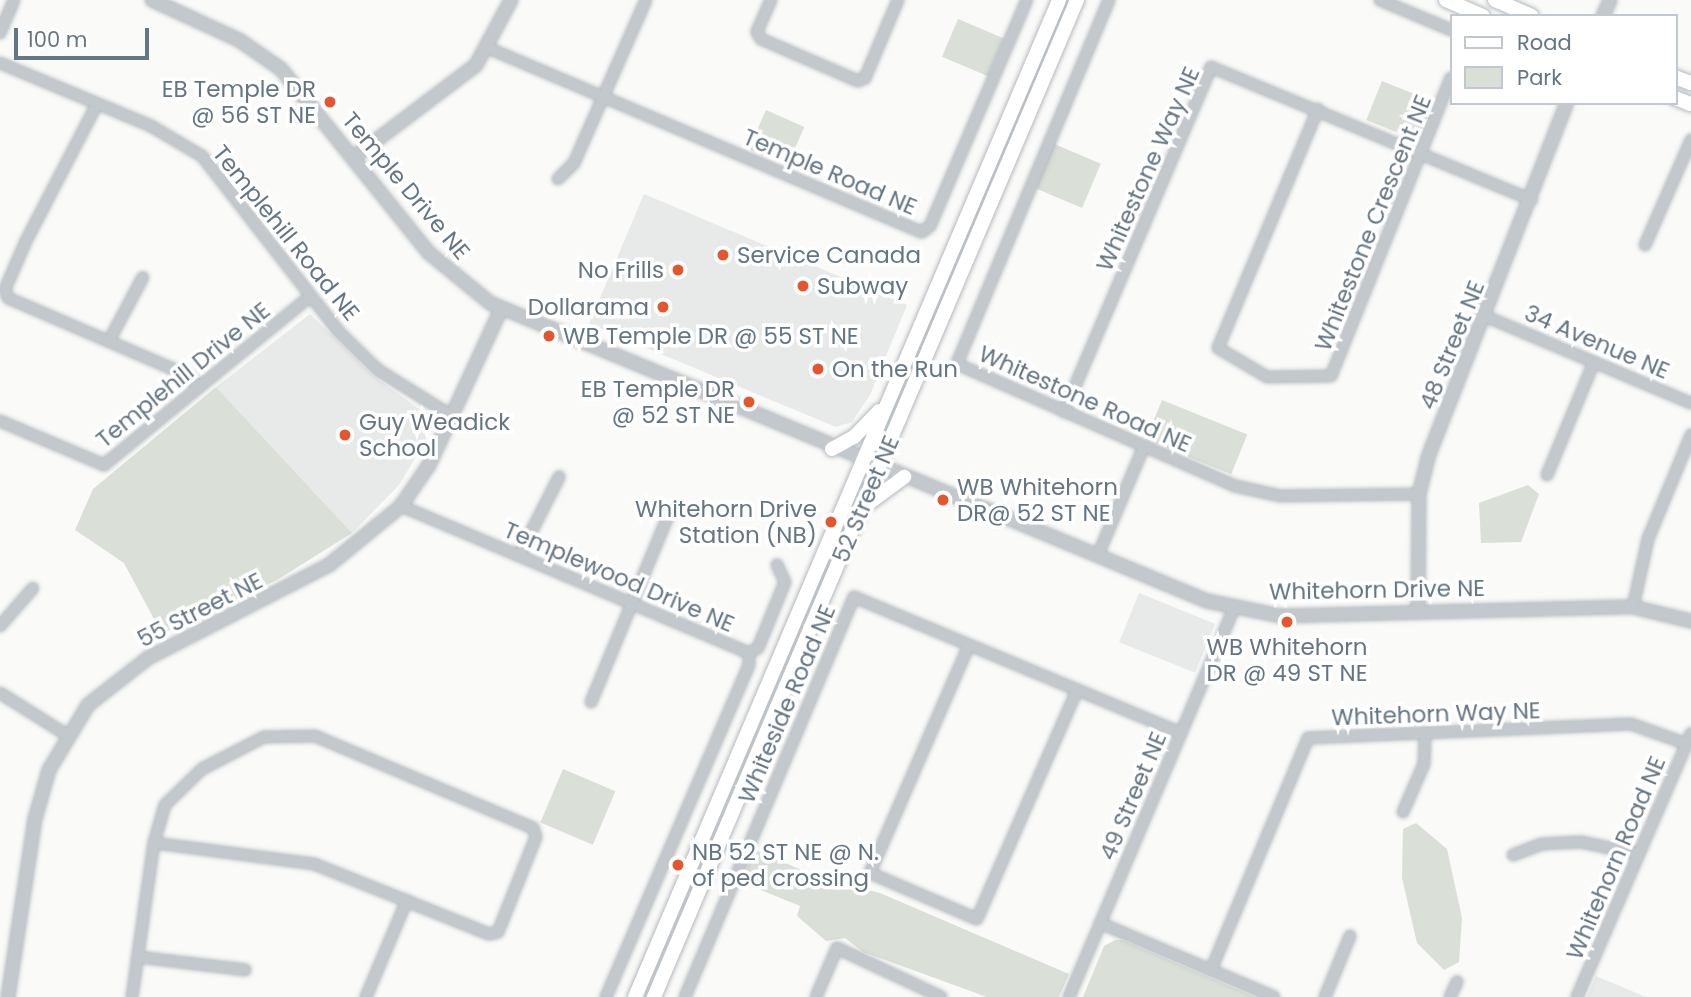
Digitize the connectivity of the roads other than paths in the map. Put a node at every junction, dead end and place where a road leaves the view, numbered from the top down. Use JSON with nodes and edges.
{"nodes":[{"id":1,"x":14,"y":0,"type":"edge"},
{"id":2,"x":152,"y":0,"type":"edge"},
{"id":3,"x":511,"y":0,"type":"edge"},
{"id":4,"x":646,"y":0,"type":"edge"},
{"id":5,"x":771,"y":0,"type":"edge"},
{"id":6,"x":898,"y":0,"type":"edge"},
{"id":7,"x":1027,"y":0,"type":"edge"},
{"id":8,"x":1059,"y":0,"type":"edge"},
{"id":9,"x":1077,"y":0,"type":"edge"},
{"id":10,"x":1109,"y":0,"type":"edge"},
{"id":11,"x":1380,"y":0,"type":"edge"},
{"id":12,"x":1446,"y":0,"type":"edge"},
{"id":13,"x":1495,"y":0,"type":"edge"},
{"id":14,"x":1478,"y":14,"type":"edge"},
{"id":15,"x":1527,"y":14,"type":"edge"},
{"id":16,"x":1450,"y":30,"type":"edge"},
{"id":17,"x":0,"y":33,"type":"edge"},
{"id":18,"x":488,"y":48,"type":"junction"},
{"id":19,"x":0,"y":63,"type":"edge"},
{"id":20,"x":1450,"y":81,"type":"edge"},
{"id":21,"x":605,"y":98,"type":"junction"},
{"id":22,"x":97,"y":104,"type":"junction"},
{"id":23,"x":1566,"y":105,"type":"edge"},
{"id":24,"x":1318,"y":109,"type":"junction"},
{"id":25,"x":1691,"y":140,"type":"edge"},
{"id":26,"x":1424,"y":153,"type":"junction"},
{"id":27,"x":353,"y":158,"type":"junction"},
{"id":28,"x":558,"y":179,"type":"dead end"},
{"id":29,"x":1532,"y":200,"type":"junction"},
{"id":30,"x":1645,"y":245,"type":"dead end"},
{"id":31,"x":143,"y":277,"type":"dead end"},
{"id":32,"x":308,"y":298,"type":"junction"},
{"id":33,"x":501,"y":309,"type":"junction"},
{"id":34,"x":1487,"y":317,"type":"junction"},
{"id":35,"x":109,"y":341,"type":"junction"},
{"id":36,"x":1594,"y":362,"type":"junction"},
{"id":37,"x":199,"y":387,"type":"junction"},
{"id":38,"x":889,"y":399,"type":"junction"},
{"id":39,"x":1691,"y":403,"type":"edge"},
{"id":40,"x":1064,"y":412,"type":"junction"},
{"id":41,"x":452,"y":416,"type":"junction"},
{"id":42,"x":0,"y":421,"type":"edge"},
{"id":43,"x":1691,"y":435,"type":"edge"},
{"id":44,"x":1144,"y":446,"type":"junction"},
{"id":45,"x":832,"y":449,"type":"junction"},
{"id":46,"x":862,"y":461,"type":"junction"},
{"id":47,"x":880,"y":468,"type":"junction"},
{"id":48,"x":1546,"y":474,"type":"dead end"},
{"id":49,"x":559,"y":477,"type":"dead end"},
{"id":50,"x":904,"y":477,"type":"junction"},
{"id":51,"x":1419,"y":494,"type":"junction"},
{"id":52,"x":401,"y":506,"type":"junction"},
{"id":53,"x":861,"y":511,"type":"junction"},
{"id":54,"x":668,"y":516,"type":"dead end"},
{"id":55,"x":1098,"y":555,"type":"junction"},
{"id":56,"x":519,"y":556,"type":"junction"},
{"id":57,"x":777,"y":565,"type":"dead end"},
{"id":58,"x":33,"y":588,"type":"dead end"},
{"id":59,"x":631,"y":603,"type":"junction"},
{"id":60,"x":1633,"y":607,"type":"junction"},
{"id":61,"x":1233,"y":610,"type":"junction"},
{"id":62,"x":1418,"y":610,"type":"junction"},
{"id":63,"x":1691,"y":621,"type":"edge"},
{"id":64,"x":0,"y":626,"type":"edge"},
{"id":65,"x":969,"y":645,"type":"junction"},
{"id":66,"x":749,"y":653,"type":"junction"},
{"id":67,"x":1077,"y":690,"type":"junction"},
{"id":68,"x":0,"y":693,"type":"edge"},
{"id":69,"x":591,"y":702,"type":"dead end"},
{"id":70,"x":1181,"y":733,"type":"junction"},
{"id":71,"x":67,"y":735,"type":"junction"},
{"id":72,"x":1425,"y":735,"type":"junction"},
{"id":73,"x":1689,"y":739,"type":"edge"},
{"id":74,"x":1403,"y":812,"type":"dead end"},
{"id":75,"x":154,"y":843,"type":"junction"},
{"id":76,"x":1638,"y":854,"type":"junction"},
{"id":77,"x":1513,"y":855,"type":"dead end"},
{"id":78,"x":407,"y":900,"type":"junction"},
{"id":79,"x":1100,"y":923,"type":"junction"},
{"id":80,"x":1350,"y":936,"type":"dead end"},
{"id":81,"x":138,"y":957,"type":"junction"},
{"id":82,"x":245,"y":970,"type":"dead end"},
{"id":83,"x":1212,"y":970,"type":"junction"},
{"id":84,"x":1457,"y":982,"type":"dead end"},
{"id":85,"x":8,"y":997,"type":"edge"},
{"id":86,"x":132,"y":997,"type":"edge"},
{"id":87,"x":366,"y":997,"type":"edge"},
{"id":88,"x":606,"y":997,"type":"edge"},
{"id":89,"x":635,"y":997,"type":"edge"},
{"id":90,"x":654,"y":997,"type":"edge"},
{"id":91,"x":685,"y":997,"type":"edge"},
{"id":92,"x":817,"y":997,"type":"edge"},
{"id":93,"x":941,"y":997,"type":"edge"},
{"id":94,"x":1069,"y":997,"type":"edge"},
{"id":95,"x":1274,"y":997,"type":"edge"},
{"id":96,"x":1325,"y":997,"type":"edge"},
{"id":97,"x":1450,"y":997,"type":"edge"},
{"id":98,"x":1577,"y":997,"type":"edge"}],
"edges":[{"from":1,"to":17,"type":"street"},
{"from":2,"to":27,"type":"street","name":"Temple Drive NE"},
{"from":3,"to":18,"type":"street"},
{"from":4,"to":21,"type":"street"},
{"from":5,"to":6,"type":"street"},
{"from":7,"to":21,"type":"street","name":"Temple Road NE"},
{"from":8,"to":38,"type":"main road","name":"52 Street NE"},
{"from":9,"to":47,"type":"main road","name":"52 Street NE"},
{"from":10,"to":40,"type":"street","name":"Whitestone Road NE"},
{"from":11,"to":16,"type":"street"},
{"from":12,"to":14,"type":"main road"},
{"from":13,"to":15,"type":"main road"},
{"from":18,"to":21,"type":"street","name":"Temple Road NE"},
{"from":18,"to":27,"type":"street"},
{"from":19,"to":22,"type":"street","name":"Templehill Road NE"},
{"from":20,"to":26,"type":"street","name":"Whitestone Crescent NE"},
{"from":21,"to":28,"type":"street"},
{"from":22,"to":32,"type":"street","name":"Templehill Road NE"},
{"from":22,"to":35,"type":"street"},
{"from":23,"to":29,"type":"street","name":"48 Street NE"},
{"from":24,"to":26,"type":"street","name":"Whitestone Way NE"},
{"from":24,"to":26,"type":"street","name":"Whitestone Crescent NE"},
{"from":24,"to":40,"type":"street","name":"Whitestone Way NE"},
{"from":25,"to":30,"type":"street"},
{"from":26,"to":29,"type":"street","name":"Whitestone Way NE"},
{"from":27,"to":33,"type":"street","name":"Temple Drive NE"},
{"from":29,"to":34,"type":"street","name":"48 Street NE"},
{"from":31,"to":35,"type":"street"},
{"from":32,"to":37,"type":"street","name":"Templehill Drive NE"},
{"from":32,"to":41,"type":"street","name":"Templehill Road NE"},
{"from":33,"to":41,"type":"street","name":"55 Street NE"},
{"from":33,"to":45,"type":"street","name":"Temple Drive NE"},
{"from":34,"to":36,"type":"street","name":"34 Avenue NE"},
{"from":34,"to":51,"type":"street","name":"48 Street NE"},
{"from":35,"to":37,"type":"street"},
{"from":36,"to":39,"type":"street","name":"34 Avenue NE"},
{"from":36,"to":48,"type":"street"},
{"from":37,"to":42,"type":"street","name":"Templehill Drive NE"},
{"from":38,"to":45,"type":"main road"},
{"from":38,"to":46,"type":"main road","name":"52 Street NE"},
{"from":40,"to":44,"type":"street","name":"Whitestone Road NE"},
{"from":41,"to":52,"type":"street","name":"55 Street NE"},
{"from":43,"to":60,"type":"street"},
{"from":44,"to":51,"type":"street","name":"Whitestone Road NE"},
{"from":44,"to":55,"type":"street"},
{"from":45,"to":46,"type":"street","name":"Temple Drive NE"},
{"from":46,"to":47,"type":"street","name":"Temple Drive NE"},
{"from":46,"to":89,"type":"main road","name":"52 Street NE"},
{"from":47,"to":50,"type":"street","name":"Whitehorn Drive NE"},
{"from":47,"to":53,"type":"main road","name":"52 Street NE"},
{"from":49,"to":56,"type":"street"},
{"from":50,"to":53,"type":"main road"},
{"from":50,"to":55,"type":"street","name":"Whitehorn Drive NE"},
{"from":51,"to":62,"type":"street","name":"48 Street NE"},
{"from":52,"to":56,"type":"street","name":"Templewood Drive NE"},
{"from":52,"to":71,"type":"street","name":"55 Street NE"},
{"from":53,"to":90,"type":"main road","name":"52 Street NE"},
{"from":54,"to":59,"type":"street"},
{"from":55,"to":61,"type":"street","name":"Whitehorn Drive NE"},
{"from":56,"to":59,"type":"street","name":"Templewood Drive NE"},
{"from":57,"to":66,"type":"street"},
{"from":58,"to":64,"type":"street"},
{"from":59,"to":66,"type":"street","name":"Templewood Drive NE"},
{"from":59,"to":69,"type":"street"},
{"from":60,"to":62,"type":"street","name":"Whitehorn Drive NE"},
{"from":60,"to":63,"type":"street","name":"Whitehorn Drive NE"},
{"from":61,"to":62,"type":"street","name":"Whitehorn Drive NE"},
{"from":61,"to":70,"type":"street","name":"49 Street NE"},
{"from":65,"to":67,"type":"street","name":"Whiteside Road NE"},
{"from":65,"to":67,"type":"street"},
{"from":65,"to":91,"type":"street","name":"Whiteside Road NE"},
{"from":66,"to":88,"type":"street","name":"Templewood Drive NE"},
{"from":67,"to":70,"type":"street","name":"Whiteside Road NE"},
{"from":68,"to":71,"type":"street"},
{"from":70,"to":79,"type":"street","name":"49 Street NE"},
{"from":71,"to":85,"type":"street","name":"55 Street NE"},
{"from":72,"to":73,"type":"street","name":"Whitehorn Way NE"},
{"from":72,"to":74,"type":"street"},
{"from":72,"to":83,"type":"street","name":"Whitehorn Way NE"},
{"from":73,"to":76,"type":"street","name":"Whitehorn Road NE"},
{"from":75,"to":78,"type":"street"},
{"from":75,"to":78,"type":"street"},
{"from":75,"to":81,"type":"street"},
{"from":76,"to":77,"type":"street"},
{"from":76,"to":98,"type":"street","name":"Whitehorn Road NE"},
{"from":78,"to":87,"type":"street"},
{"from":79,"to":83,"type":"street"},
{"from":79,"to":94,"type":"street","name":"49 Street NE"},
{"from":80,"to":96,"type":"street"},
{"from":81,"to":82,"type":"street"},
{"from":81,"to":86,"type":"street"},
{"from":83,"to":95,"type":"street"},
{"from":84,"to":97,"type":"street"},
{"from":92,"to":93,"type":"street"}]}
